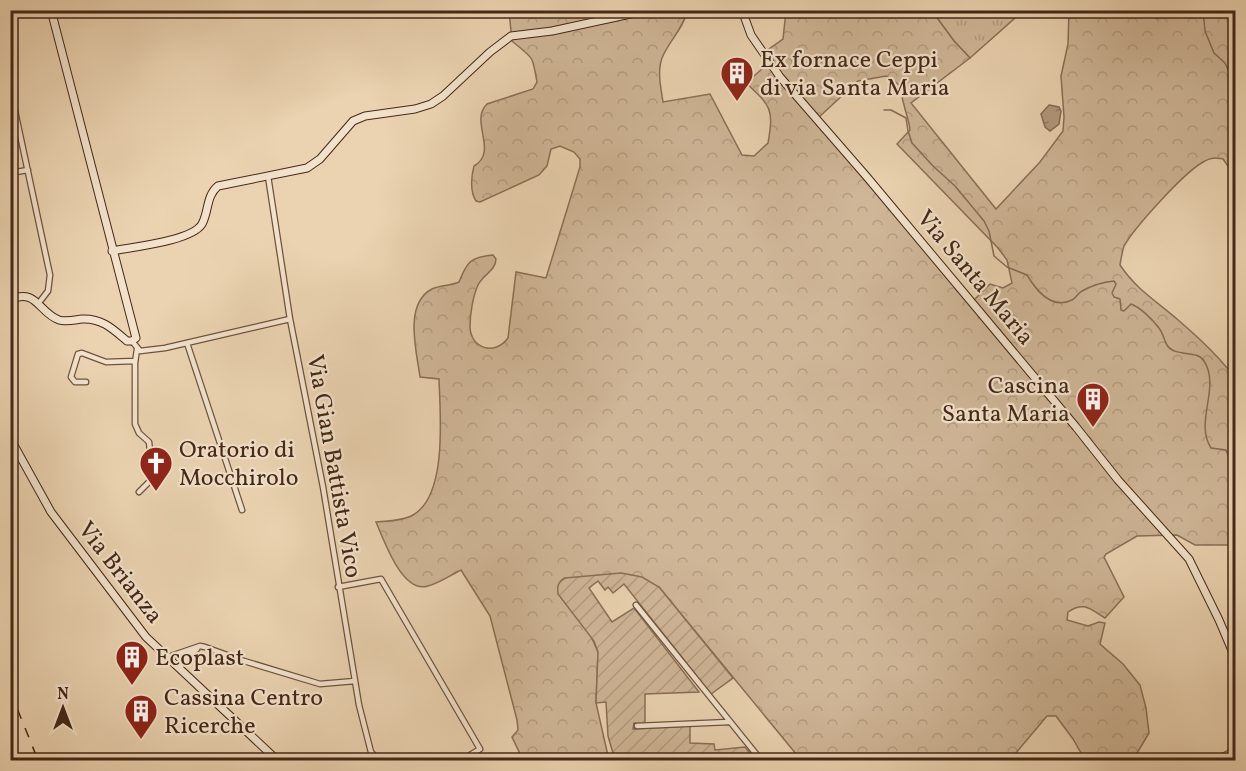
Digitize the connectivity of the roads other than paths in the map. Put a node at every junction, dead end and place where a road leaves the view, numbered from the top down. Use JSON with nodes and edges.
{"nodes":[{"id":1,"x":51,"y":10,"type":"edge"},
{"id":2,"x":649,"y":10,"type":"edge"},
{"id":3,"x":742,"y":10,"type":"edge"},
{"id":4,"x":12,"y":97,"type":"edge"},
{"id":5,"x":27,"y":170,"type":"junction"},
{"id":6,"x":10,"y":173,"type":"edge"},
{"id":7,"x":268,"y":176,"type":"junction"},
{"id":8,"x":112,"y":251,"type":"junction"},
{"id":9,"x":10,"y":300,"type":"edge"},
{"id":10,"x":38,"y":304,"type":"junction"},
{"id":11,"x":290,"y":319,"type":"junction"},
{"id":12,"x":132,"y":341,"type":"junction"},
{"id":13,"x":187,"y":343,"type":"junction"},
{"id":14,"x":137,"y":349,"type":"junction"},
{"id":15,"x":135,"y":361,"type":"junction"},
{"id":16,"x":86,"y":382,"type":"dead end"},
{"id":17,"x":10,"y":438,"type":"edge"},
{"id":18,"x":139,"y":492,"type":"dead end"},
{"id":19,"x":242,"y":510,"type":"dead end"},
{"id":20,"x":338,"y":587,"type":"junction"},
{"id":21,"x":636,"y":605,"type":"dead end"},
{"id":22,"x":205,"y":646,"type":"junction"},
{"id":23,"x":167,"y":658,"type":"junction"},
{"id":24,"x":1236,"y":660,"type":"edge"},
{"id":25,"x":178,"y":668,"type":"junction"},
{"id":26,"x":355,"y":681,"type":"junction"},
{"id":27,"x":729,"y":722,"type":"junction"},
{"id":28,"x":637,"y":726,"type":"dead end"},
{"id":29,"x":1236,"y":749,"type":"edge"},
{"id":30,"x":370,"y":751,"type":"junction"},
{"id":31,"x":277,"y":760,"type":"edge"},
{"id":32,"x":373,"y":760,"type":"edge"},
{"id":33,"x":378,"y":760,"type":"edge"},
{"id":34,"x":462,"y":760,"type":"edge"},
{"id":35,"x":761,"y":760,"type":"edge"},
{"id":36,"x":1216,"y":760,"type":"edge"}],
"edges":[{"from":1,"to":8,"type":"street"},
{"from":2,"to":7,"type":"street"},
{"from":3,"to":24,"type":"street","name":"Via Santa Maria"},
{"from":4,"to":5,"type":"street"},
{"from":5,"to":6,"type":"street"},
{"from":5,"to":10,"type":"street"},
{"from":7,"to":8,"type":"street"},
{"from":7,"to":11,"type":"street","name":"Via Gian Battista Vico"},
{"from":8,"to":12,"type":"street"},
{"from":9,"to":10,"type":"street"},
{"from":10,"to":12,"type":"street"},
{"from":11,"to":13,"type":"street"},
{"from":11,"to":20,"type":"street","name":"Via Gian Battista Vico"},
{"from":12,"to":14,"type":"street"},
{"from":13,"to":14,"type":"street"},
{"from":13,"to":19,"type":"street"},
{"from":14,"to":15,"type":"street"},
{"from":15,"to":16,"type":"street"},
{"from":15,"to":18,"type":"street"},
{"from":17,"to":23,"type":"street","name":"Via Brianza"},
{"from":20,"to":26,"type":"street","name":"Via Gian Battista Vico"},
{"from":20,"to":34,"type":"street"},
{"from":21,"to":27,"type":"street"},
{"from":22,"to":23,"type":"street"},
{"from":22,"to":25,"type":"street"},
{"from":22,"to":26,"type":"street"},
{"from":23,"to":25,"type":"street","name":"Via Brianza"},
{"from":25,"to":31,"type":"street","name":"Via Brianza"},
{"from":26,"to":30,"type":"street","name":"Via Gian Battista Vico"},
{"from":27,"to":28,"type":"street"},
{"from":27,"to":35,"type":"street"},
{"from":29,"to":36,"type":"street"},
{"from":30,"to":32,"type":"street","name":"Via Gian Battista Vico"},
{"from":30,"to":33,"type":"street"}]}
